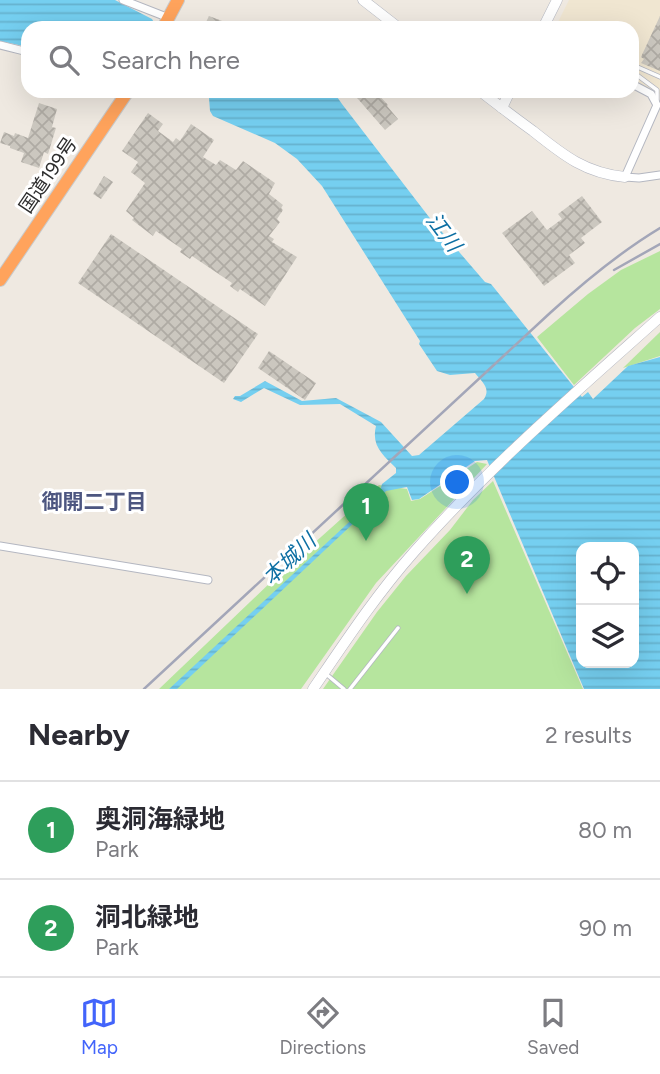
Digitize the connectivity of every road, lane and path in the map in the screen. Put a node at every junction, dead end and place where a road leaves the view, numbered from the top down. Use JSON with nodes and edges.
{"nodes":[{"id":1,"x":123,"y":0,"type":"edge"},
{"id":2,"x":178,"y":0,"type":"edge"},
{"id":3,"x":363,"y":0,"type":"edge"},
{"id":4,"x":556,"y":0,"type":"edge"},
{"id":5,"x":134,"y":2,"type":"edge"},
{"id":6,"x":163,"y":21,"type":"edge"},
{"id":7,"x":167,"y":21,"type":"edge"},
{"id":8,"x":390,"y":21,"type":"edge"},
{"id":9,"x":546,"y":21,"type":"edge"},
{"id":10,"x":0,"y":45,"type":"edge"},
{"id":11,"x":21,"y":50,"type":"edge"},
{"id":12,"x":639,"y":67,"type":"edge"},
{"id":13,"x":639,"y":76,"type":"edge"},
{"id":14,"x":660,"y":77,"type":"edge"},
{"id":15,"x":639,"y":88,"type":"edge"},
{"id":16,"x":123,"y":98,"type":"edge"},
{"id":17,"x":489,"y":98,"type":"edge"},
{"id":18,"x":507,"y":98,"type":"edge"},
{"id":19,"x":659,"y":103,"type":"edge"},
{"id":20,"x":502,"y":108,"type":"junction"},
{"id":21,"x":660,"y":175,"type":"edge"},
{"id":22,"x":625,"y":177,"type":"junction"},
{"id":23,"x":0,"y":280,"type":"edge"},
{"id":24,"x":660,"y":317,"type":"edge"},
{"id":25,"x":0,"y":546,"type":"edge"},
{"id":26,"x":208,"y":580,"type":"dead end"},
{"id":27,"x":398,"y":628,"type":"dead end"},
{"id":28,"x":324,"y":673,"type":"junction"},
{"id":29,"x":313,"y":689,"type":"edge"},
{"id":30,"x":347,"y":689,"type":"edge"}],
"edges":[{"from":1,"to":5,"type":"street"},
{"from":2,"to":7,"type":"highway"},
{"from":3,"to":8,"type":"street"},
{"from":4,"to":9,"type":"street"},
{"from":5,"to":6,"type":"street"},
{"from":10,"to":11,"type":"street"},
{"from":12,"to":14,"type":"lane"},
{"from":13,"to":19,"type":"lane"},
{"from":15,"to":19,"type":"street"},
{"from":16,"to":23,"type":"highway","name":"国道199号"},
{"from":17,"to":20,"type":"street"},
{"from":18,"to":20,"type":"street"},
{"from":19,"to":22,"type":"street"},
{"from":20,"to":22,"type":"street"},
{"from":21,"to":22,"type":"street"},
{"from":24,"to":28,"type":"street"},
{"from":25,"to":26,"type":"street"},
{"from":27,"to":30,"type":"lane"},
{"from":28,"to":29,"type":"street"},
{"from":28,"to":30,"type":"lane"}]}
